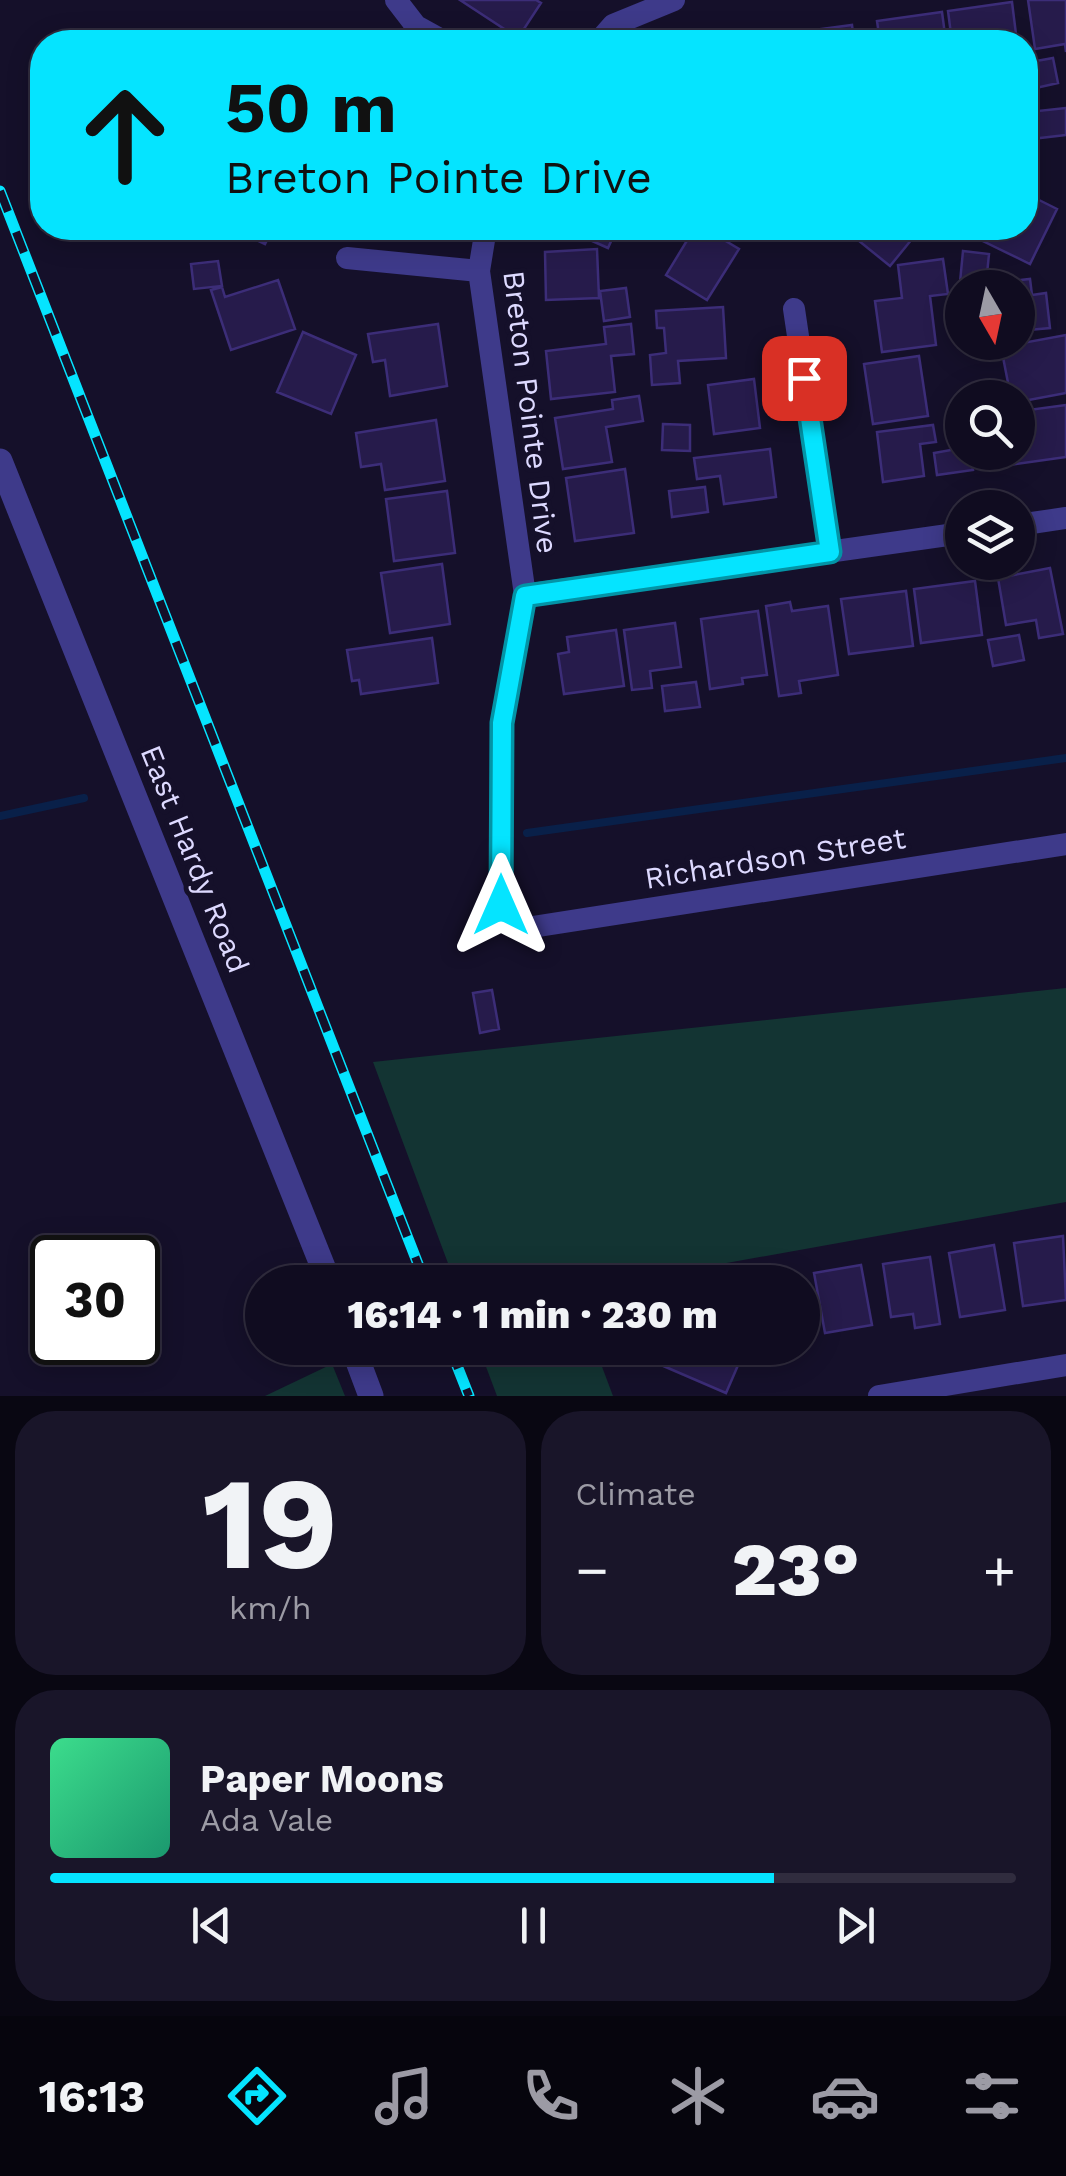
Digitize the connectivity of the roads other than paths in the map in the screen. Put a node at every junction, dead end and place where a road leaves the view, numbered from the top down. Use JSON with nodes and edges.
{"nodes":[{"id":1,"x":396,"y":0,"type":"edge"},
{"id":2,"x":674,"y":0,"type":"edge"},
{"id":3,"x":423,"y":30,"type":"edge"},
{"id":4,"x":609,"y":30,"type":"edge"},
{"id":5,"x":484,"y":240,"type":"edge"},
{"id":6,"x":346,"y":258,"type":"dead end"},
{"id":7,"x":480,"y":271,"type":"junction"},
{"id":8,"x":794,"y":309,"type":"dead end"},
{"id":9,"x":0,"y":461,"type":"edge"},
{"id":10,"x":1066,"y":518,"type":"edge"},
{"id":11,"x":1035,"y":522,"type":"edge"},
{"id":12,"x":945,"y":535,"type":"edge"},
{"id":13,"x":830,"y":552,"type":"junction"},
{"id":14,"x":525,"y":596,"type":"junction"},
{"id":15,"x":1066,"y":844,"type":"edge"},
{"id":16,"x":501,"y":905,"type":"joint"},
{"id":17,"x":322,"y":1265,"type":"edge"},
{"id":18,"x":359,"y":1365,"type":"edge"},
{"id":19,"x":1066,"y":1365,"type":"edge"},
{"id":20,"x":371,"y":1396,"type":"edge"},
{"id":21,"x":880,"y":1396,"type":"edge"}],
"edges":[{"from":1,"to":3,"type":"street"},
{"from":2,"to":4,"type":"street"},
{"from":5,"to":7,"type":"street","name":"Breton Pointe Drive"},
{"from":6,"to":7,"type":"street"},
{"from":7,"to":14,"type":"street","name":"Breton Pointe Drive"},
{"from":8,"to":13,"type":"street"},
{"from":9,"to":17,"type":"street","name":"East Hardy Road"},
{"from":10,"to":11,"type":"street"},
{"from":12,"to":13,"type":"street"},
{"from":13,"to":14,"type":"street"},
{"from":14,"to":16,"type":"street","name":"Breton Pointe Drive"},
{"from":15,"to":16,"type":"street","name":"Richardson Street"},
{"from":18,"to":20,"type":"street"},
{"from":19,"to":21,"type":"street"}]}
